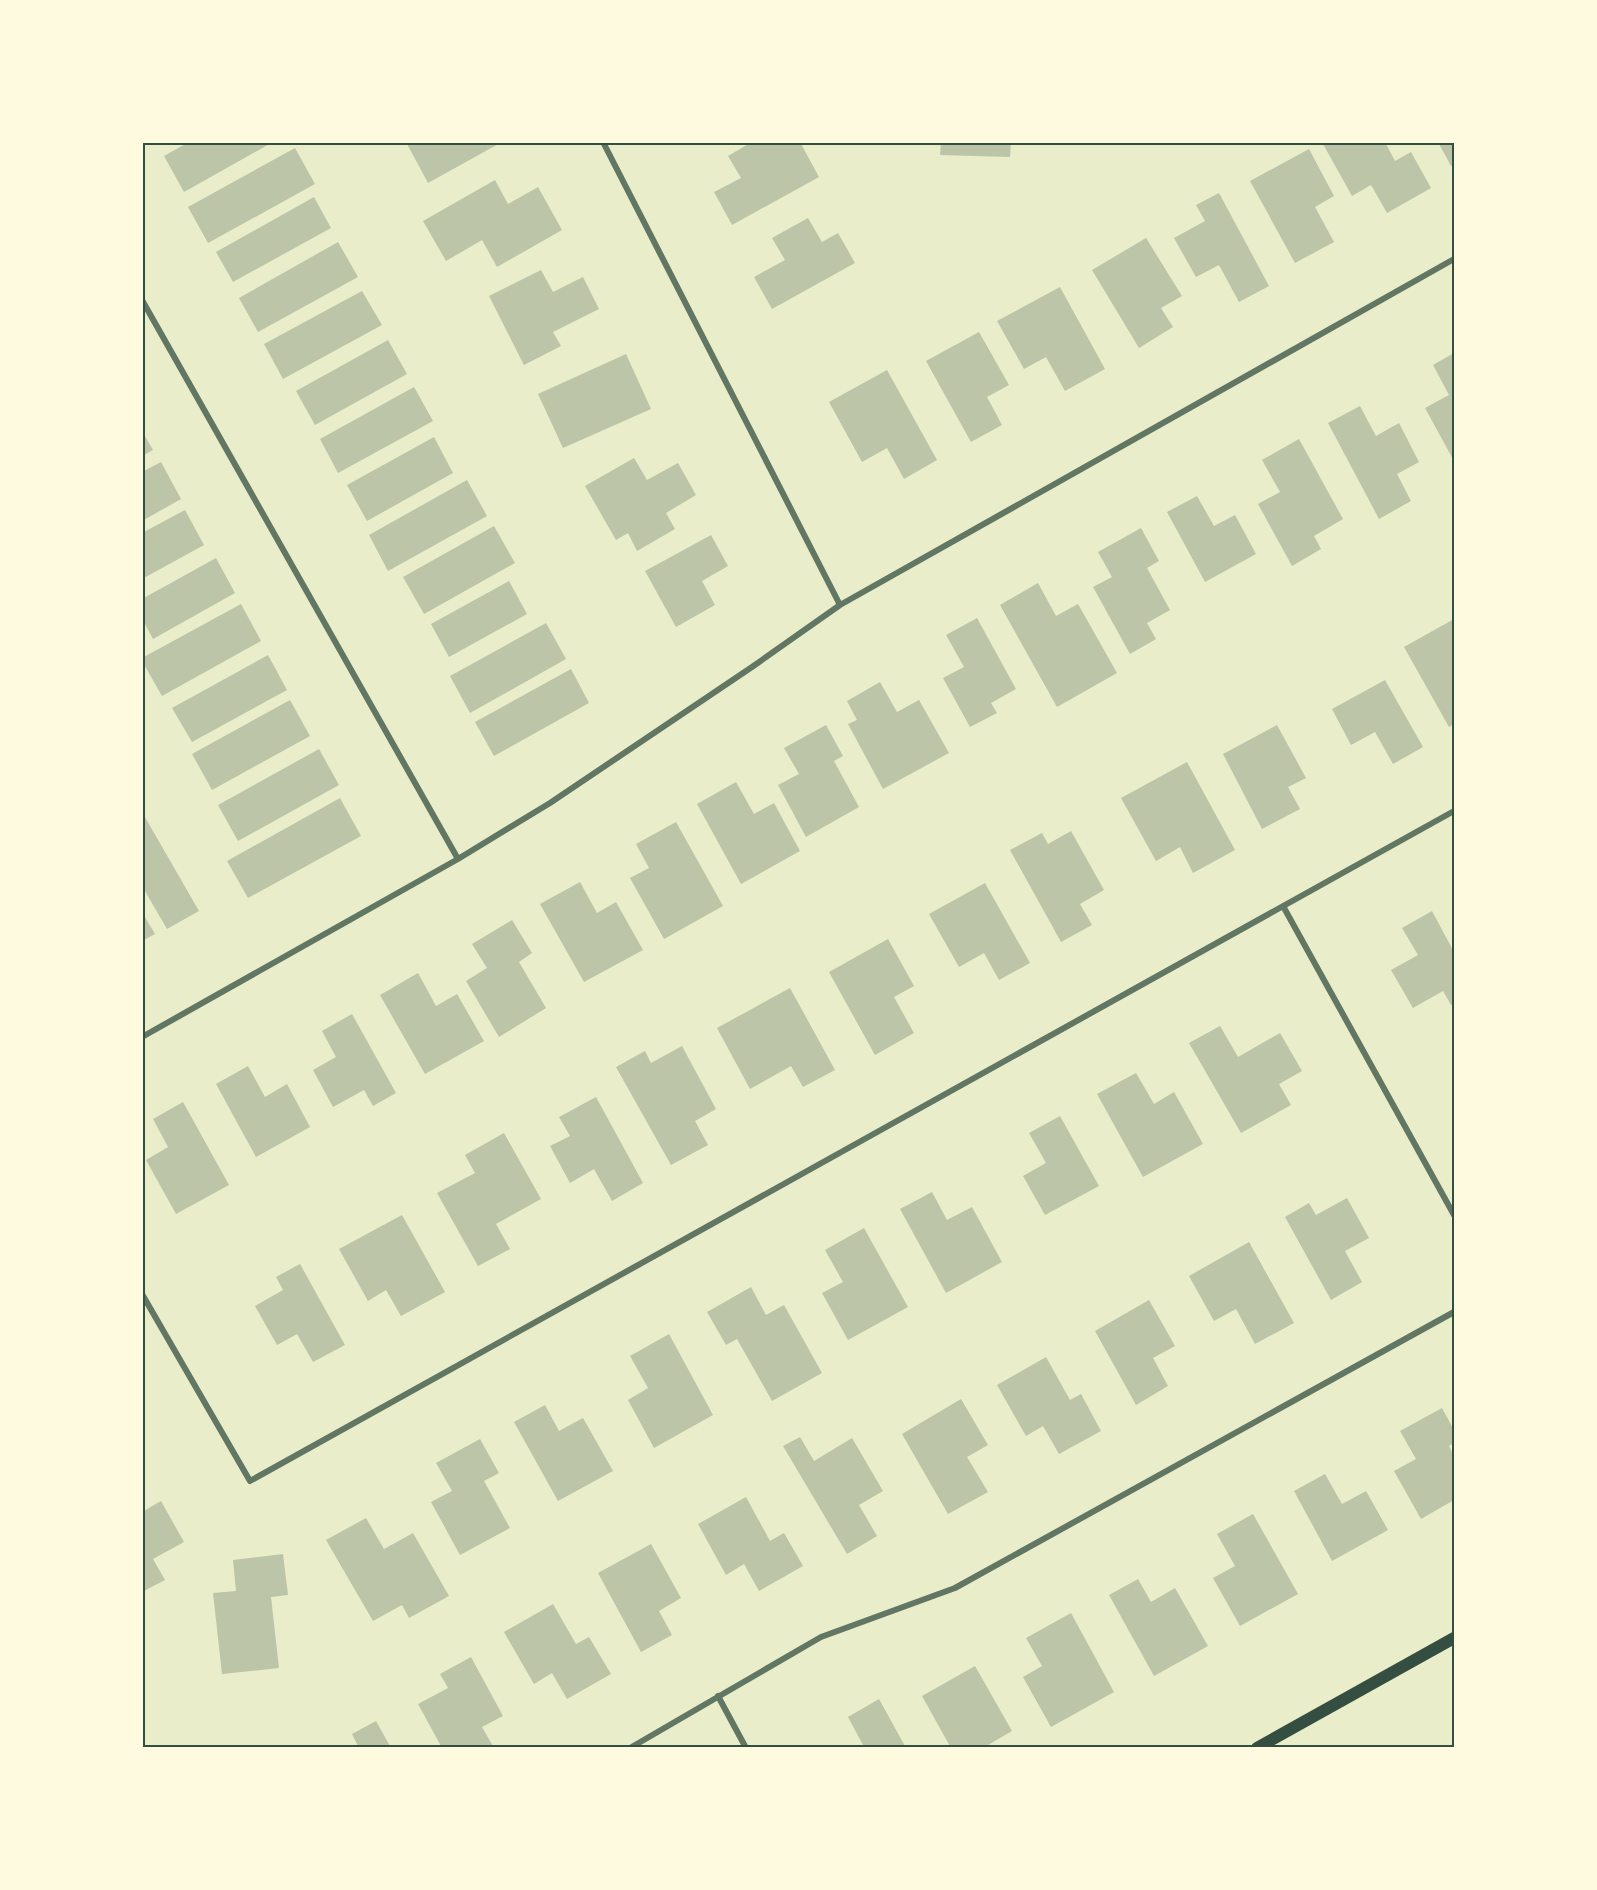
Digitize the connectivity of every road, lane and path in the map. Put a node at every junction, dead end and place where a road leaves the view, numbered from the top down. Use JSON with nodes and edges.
{"nodes":[{"id":1,"x":603,"y":142,"type":"edge"},
{"id":2,"x":1455,"y":259,"type":"edge"},
{"id":3,"x":142,"y":300,"type":"edge"},
{"id":4,"x":840,"y":605,"type":"junction"},
{"id":5,"x":1455,"y":811,"type":"edge"},
{"id":6,"x":458,"y":860,"type":"junction"},
{"id":7,"x":1283,"y":906,"type":"junction"},
{"id":8,"x":142,"y":1036,"type":"edge"},
{"id":9,"x":1455,"y":1215,"type":"edge"},
{"id":10,"x":142,"y":1294,"type":"edge"},
{"id":11,"x":1455,"y":1312,"type":"edge"},
{"id":12,"x":1455,"y":1638,"type":"edge"},
{"id":13,"x":717,"y":1696,"type":"junction"},
{"id":14,"x":630,"y":1748,"type":"edge"},
{"id":15,"x":746,"y":1748,"type":"edge"},
{"id":16,"x":1257,"y":1748,"type":"edge"}],
"edges":[{"from":1,"to":4,"type":"street"},
{"from":2,"to":4,"type":"street"},
{"from":3,"to":6,"type":"street"},
{"from":4,"to":6,"type":"street"},
{"from":5,"to":7,"type":"street"},
{"from":6,"to":8,"type":"street"},
{"from":7,"to":9,"type":"street"},
{"from":7,"to":10,"type":"street"},
{"from":11,"to":13,"type":"street"},
{"from":12,"to":16,"type":"main road"},
{"from":13,"to":14,"type":"street"},
{"from":13,"to":15,"type":"street"}]}
